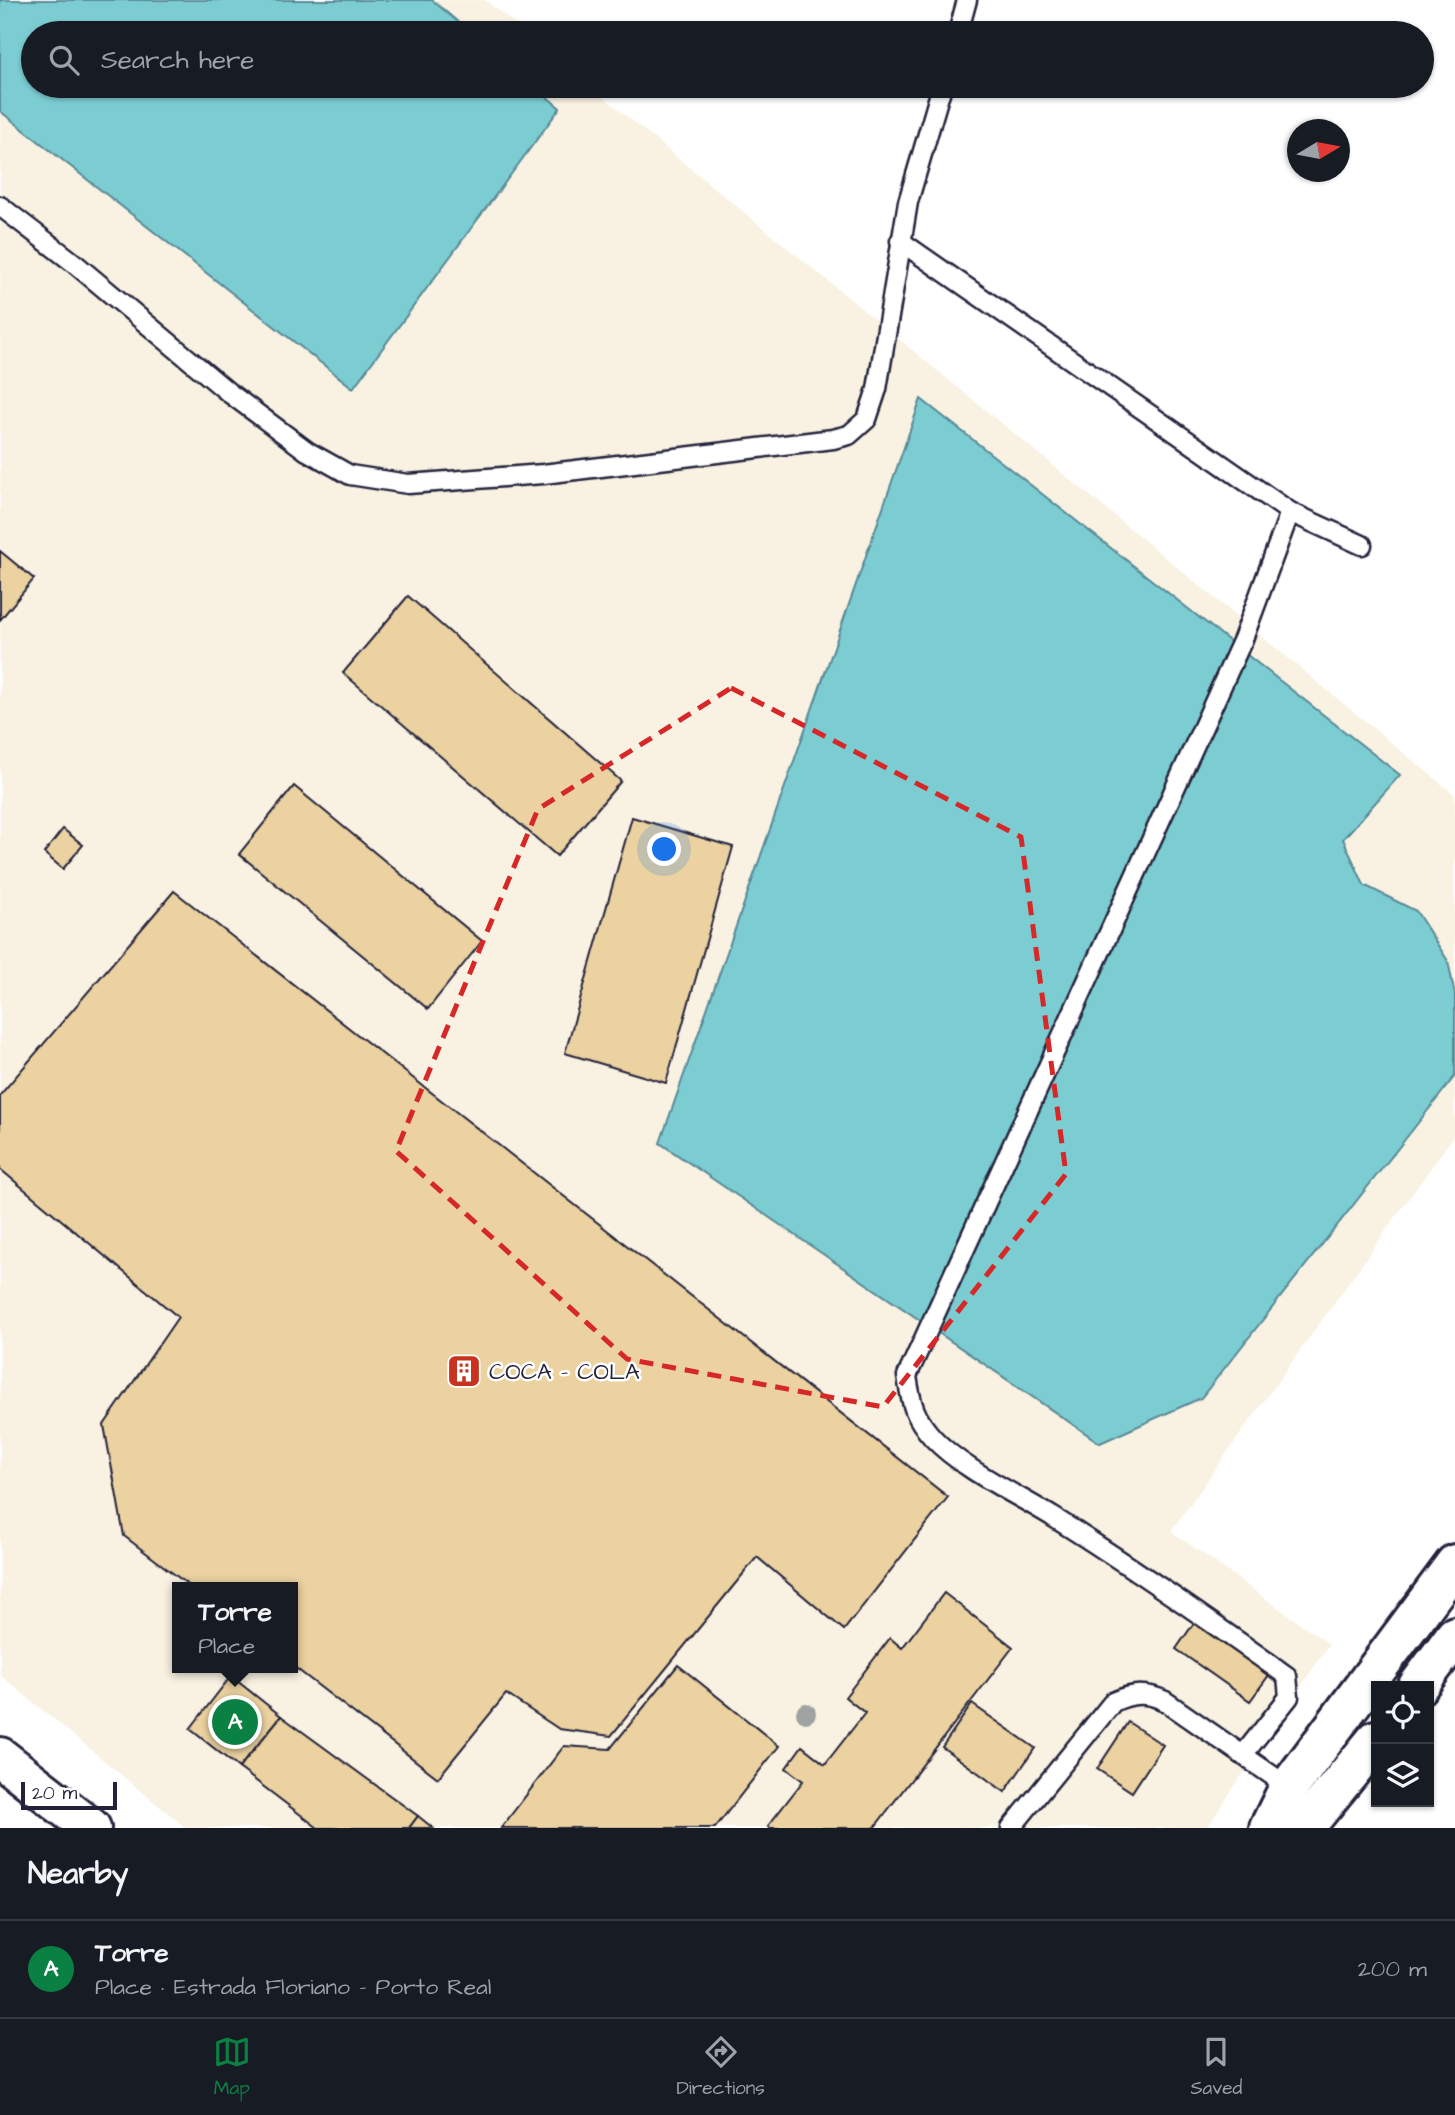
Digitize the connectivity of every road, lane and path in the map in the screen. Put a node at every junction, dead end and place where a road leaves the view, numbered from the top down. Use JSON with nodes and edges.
{"nodes":[{"id":1,"x":967,"y":0,"type":"edge"},
{"id":2,"x":961,"y":21,"type":"edge"},
{"id":3,"x":938,"y":98,"type":"edge"},
{"id":4,"x":0,"y":206,"type":"edge"},
{"id":5,"x":900,"y":241,"type":"junction"},
{"id":6,"x":1290,"y":512,"type":"junction"},
{"id":7,"x":1362,"y":545,"type":"dead end"},
{"id":8,"x":1455,"y":1564,"type":"edge"},
{"id":9,"x":1455,"y":1636,"type":"edge"},
{"id":10,"x":1387,"y":1678,"type":"edge"},
{"id":11,"x":1423,"y":1681,"type":"edge"},
{"id":12,"x":1373,"y":1744,"type":"edge"},
{"id":13,"x":1243,"y":1755,"type":"junction"},
{"id":14,"x":0,"y":1756,"type":"edge"},
{"id":15,"x":1289,"y":1787,"type":"junction"},
{"id":16,"x":1313,"y":1819,"type":"edge"},
{"id":17,"x":91,"y":1828,"type":"edge"},
{"id":18,"x":1011,"y":1828,"type":"edge"},
{"id":19,"x":1269,"y":1828,"type":"edge"}],
"edges":[{"from":1,"to":2,"type":"lane"},
{"from":3,"to":5,"type":"lane"},
{"from":4,"to":5,"type":"lane"},
{"from":5,"to":6,"type":"lane"},
{"from":6,"to":7,"type":"lane"},
{"from":6,"to":13,"type":"lane"},
{"from":8,"to":10,"type":"main road"},
{"from":9,"to":11,"type":"main road"},
{"from":10,"to":15,"type":"main road"},
{"from":12,"to":16,"type":"main road"},
{"from":13,"to":15,"type":"lane"},
{"from":13,"to":18,"type":"lane"},
{"from":14,"to":17,"type":"main road"},
{"from":15,"to":16,"type":"lane"},
{"from":15,"to":19,"type":"main road"}]}
